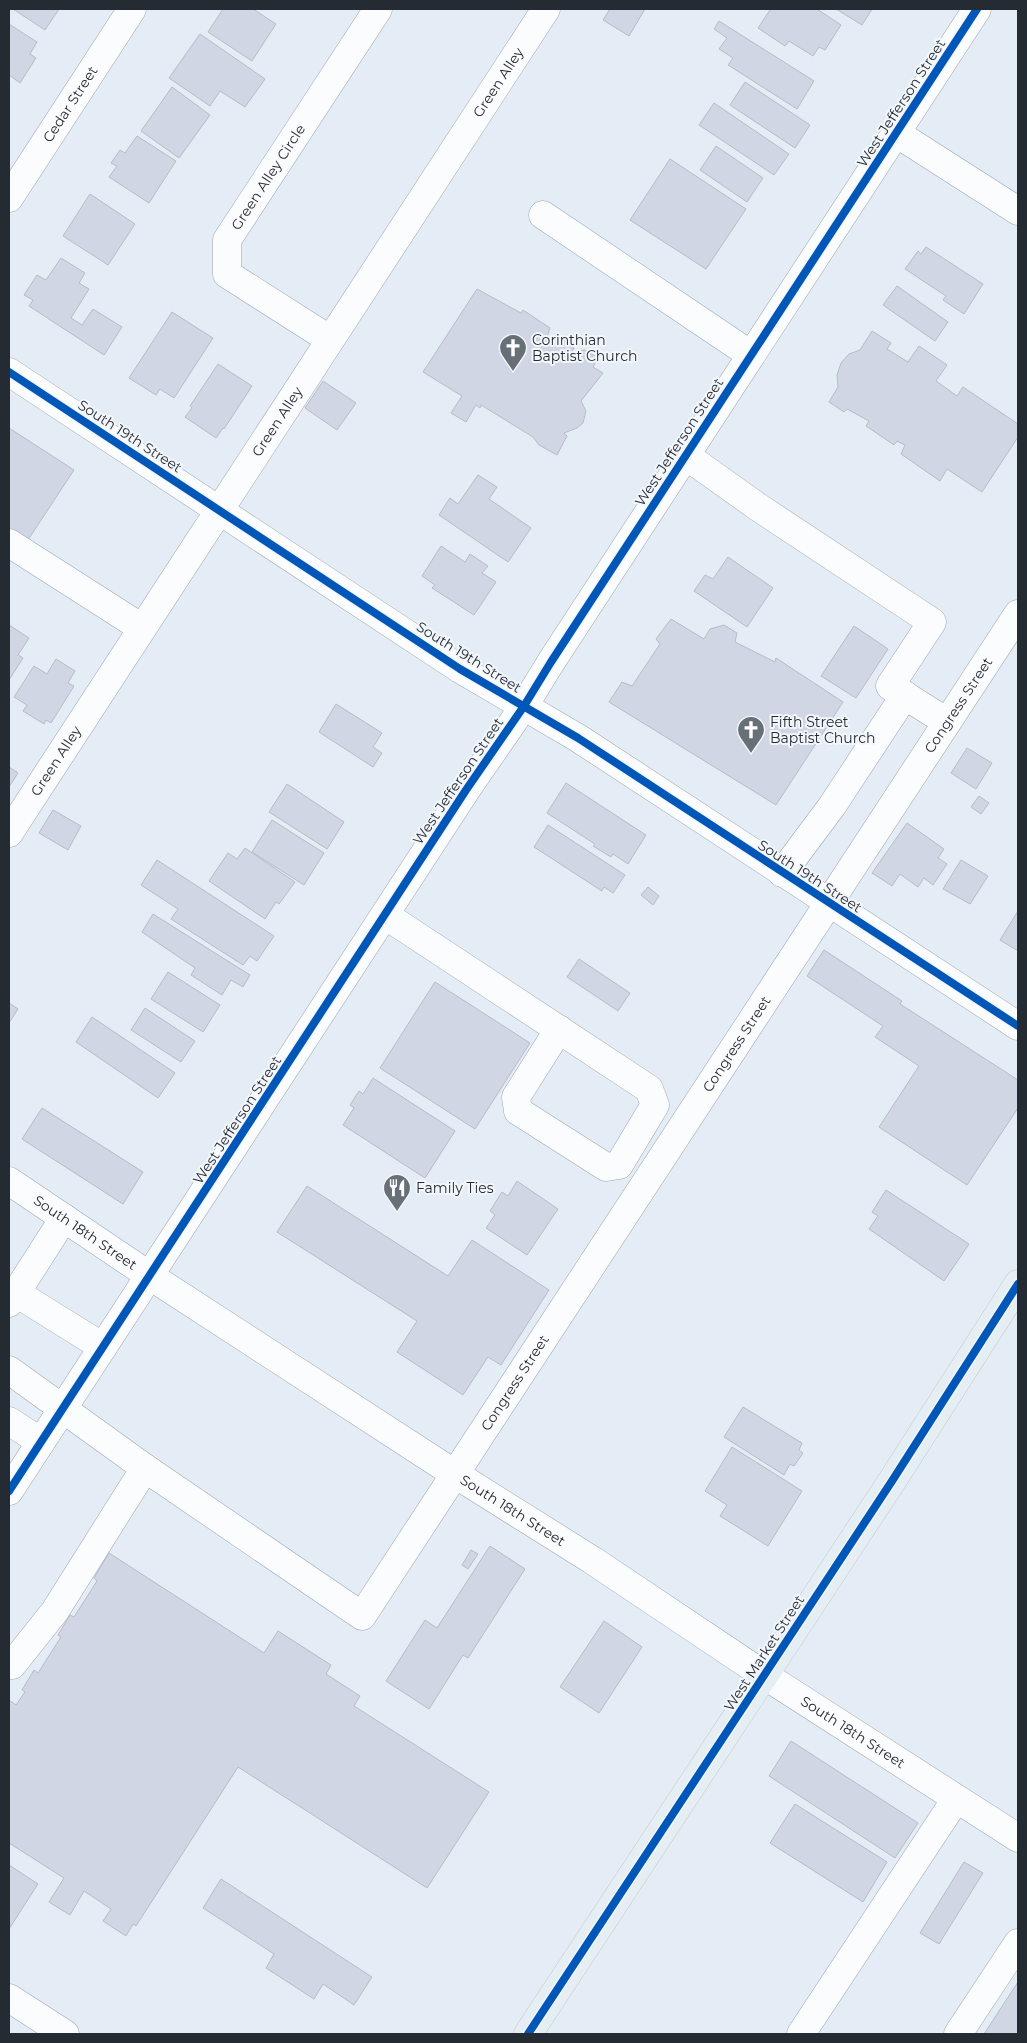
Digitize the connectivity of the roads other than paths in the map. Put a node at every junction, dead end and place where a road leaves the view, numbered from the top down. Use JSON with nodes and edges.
{"nodes":[{"id":1,"x":132,"y":9,"type":"edge"},
{"id":2,"x":378,"y":9,"type":"edge"},
{"id":3,"x":546,"y":9,"type":"edge"},
{"id":4,"x":977,"y":9,"type":"edge"},
{"id":5,"x":896,"y":133,"type":"junction"},
{"id":6,"x":9,"y":198,"type":"edge"},
{"id":7,"x":1018,"y":211,"type":"edge"},
{"id":8,"x":543,"y":214,"type":"dead end"},
{"id":9,"x":329,"y":339,"type":"junction"},
{"id":10,"x":751,"y":355,"type":"junction"},
{"id":11,"x":9,"y":372,"type":"edge"},
{"id":12,"x":685,"y":455,"type":"junction"},
{"id":13,"x":220,"y":510,"type":"junction"},
{"id":14,"x":9,"y":543,"type":"edge"},
{"id":15,"x":1018,"y":614,"type":"edge"},
{"id":16,"x":142,"y":628,"type":"junction"},
{"id":17,"x":905,"y":695,"type":"junction"},
{"id":18,"x":524,"y":706,"type":"junction"},
{"id":19,"x":947,"y":722,"type":"junction"},
{"id":20,"x":9,"y":833,"type":"edge"},
{"id":21,"x":782,"y":873,"type":"junction"},
{"id":22,"x":830,"y":904,"type":"junction"},
{"id":23,"x":385,"y":915,"type":"junction"},
{"id":24,"x":1018,"y":1026,"type":"edge"},
{"id":25,"x":559,"y":1029,"type":"junction"},
{"id":26,"x":9,"y":1182,"type":"edge"},
{"id":27,"x":64,"y":1218,"type":"junction"},
{"id":28,"x":150,"y":1276,"type":"junction"},
{"id":29,"x":1018,"y":1284,"type":"edge"},
{"id":30,"x":12,"y":1298,"type":"edge"},
{"id":31,"x":103,"y":1347,"type":"junction"},
{"id":32,"x":9,"y":1370,"type":"edge"},
{"id":33,"x":63,"y":1409,"type":"junction"},
{"id":34,"x":9,"y":1421,"type":"edge"},
{"id":35,"x":41,"y":1442,"type":"junction"},
{"id":36,"x":145,"y":1468,"type":"junction"},
{"id":37,"x":455,"y":1474,"type":"junction"},
{"id":38,"x":9,"y":1491,"type":"edge"},
{"id":39,"x":9,"y":1662,"type":"edge"},
{"id":40,"x":764,"y":1675,"type":"junction"},
{"id":41,"x":956,"y":1799,"type":"junction"},
{"id":42,"x":1018,"y":1838,"type":"edge"},
{"id":43,"x":1018,"y":1943,"type":"edge"},
{"id":44,"x":9,"y":1998,"type":"edge"},
{"id":45,"x":65,"y":2034,"type":"edge"},
{"id":46,"x":528,"y":2034,"type":"edge"},
{"id":47,"x":801,"y":2034,"type":"edge"},
{"id":48,"x":958,"y":2034,"type":"edge"}],
"edges":[{"from":1,"to":6,"type":"street","name":"Cedar Street"},
{"from":2,"to":9,"type":"street","name":"Green Alley Circle"},
{"from":3,"to":9,"type":"street","name":"Green Alley"},
{"from":4,"to":5,"type":"street","name":"West Jefferson Street"},
{"from":5,"to":7,"type":"street"},
{"from":5,"to":10,"type":"street","name":"West Jefferson Street"},
{"from":8,"to":10,"type":"street"},
{"from":9,"to":13,"type":"street","name":"Green Alley"},
{"from":10,"to":12,"type":"street","name":"West Jefferson Street"},
{"from":11,"to":13,"type":"street","name":"South 19th Street"},
{"from":12,"to":17,"type":"street"},
{"from":12,"to":18,"type":"street","name":"West Jefferson Street"},
{"from":13,"to":16,"type":"street","name":"Green Alley"},
{"from":13,"to":18,"type":"street","name":"South 19th Street"},
{"from":14,"to":16,"type":"street"},
{"from":15,"to":19,"type":"street","name":"Congress Street"},
{"from":16,"to":20,"type":"street","name":"Green Alley"},
{"from":17,"to":19,"type":"street"},
{"from":17,"to":21,"type":"street"},
{"from":18,"to":21,"type":"street","name":"South 19th Street"},
{"from":18,"to":23,"type":"street","name":"West Jefferson Street"},
{"from":19,"to":22,"type":"street","name":"Congress Street"},
{"from":21,"to":22,"type":"street","name":"South 19th Street"},
{"from":22,"to":24,"type":"street","name":"South 19th Street"},
{"from":22,"to":37,"type":"street","name":"Congress Street"},
{"from":23,"to":25,"type":"street"},
{"from":23,"to":28,"type":"street","name":"West Jefferson Street"},
{"from":25,"to":25,"type":"street"},
{"from":26,"to":27,"type":"street","name":"South 18th Street"},
{"from":27,"to":28,"type":"street","name":"South 18th Street"},
{"from":27,"to":30,"type":"street"},
{"from":28,"to":31,"type":"street","name":"West Jefferson Street"},
{"from":28,"to":37,"type":"street","name":"South 18th Street"},
{"from":29,"to":40,"type":"main road","name":"West Market Street"},
{"from":30,"to":31,"type":"street"},
{"from":31,"to":33,"type":"street","name":"West Jefferson Street"},
{"from":32,"to":33,"type":"street"},
{"from":33,"to":35,"type":"street","name":"West Jefferson Street"},
{"from":33,"to":36,"type":"street"},
{"from":34,"to":35,"type":"street"},
{"from":35,"to":38,"type":"street","name":"West Jefferson Street"},
{"from":36,"to":37,"type":"street","name":"Congress Street"},
{"from":36,"to":39,"type":"street"},
{"from":37,"to":40,"type":"street","name":"South 18th Street"},
{"from":40,"to":41,"type":"street","name":"South 18th Street"},
{"from":40,"to":46,"type":"main road","name":"West Market Street"},
{"from":41,"to":42,"type":"street","name":"South 18th Street"},
{"from":41,"to":47,"type":"street"},
{"from":43,"to":48,"type":"street"},
{"from":44,"to":45,"type":"street"}]}
